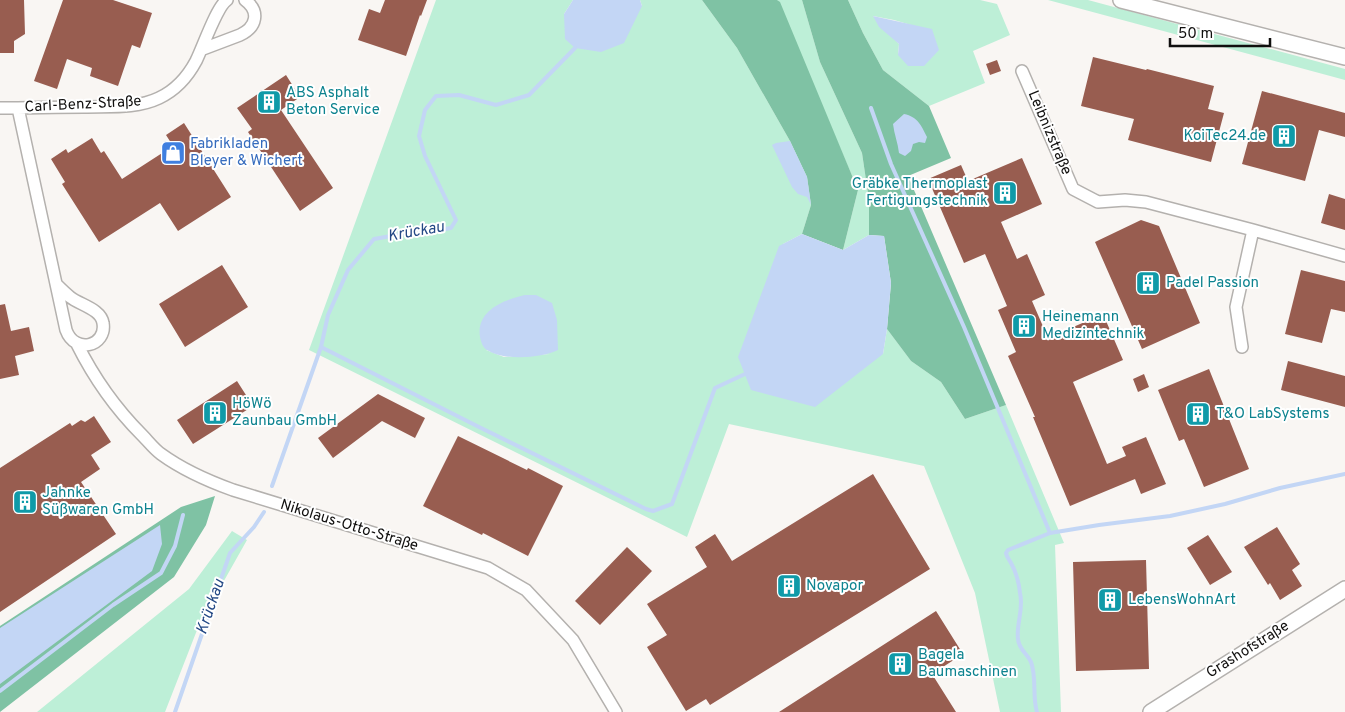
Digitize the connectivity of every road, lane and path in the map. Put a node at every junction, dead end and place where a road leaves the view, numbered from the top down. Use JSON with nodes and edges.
{"nodes":[{"id":1,"x":227,"y":0,"type":"edge"},
{"id":2,"x":245,"y":0,"type":"edge"},
{"id":3,"x":1121,"y":0,"type":"edge"},
{"id":4,"x":202,"y":49,"type":"junction"},
{"id":5,"x":1345,"y":57,"type":"edge"},
{"id":6,"x":1022,"y":71,"type":"dead end"},
{"id":7,"x":0,"y":108,"type":"edge"},
{"id":8,"x":18,"y":108,"type":"junction"},
{"id":9,"x":1253,"y":230,"type":"junction"},
{"id":10,"x":1345,"y":256,"type":"edge"},
{"id":11,"x":56,"y":284,"type":"junction"},
{"id":12,"x":77,"y":344,"type":"junction"},
{"id":13,"x":1242,"y":347,"type":"dead end"},
{"id":14,"x":1345,"y":589,"type":"edge"},
{"id":15,"x":616,"y":712,"type":"edge"},
{"id":16,"x":1151,"y":712,"type":"edge"}],
"edges":[{"from":1,"to":4,"type":"street","name":"Carl-Benz-Straße"},
{"from":2,"to":4,"type":"street"},
{"from":3,"to":5,"type":"main road"},
{"from":4,"to":8,"type":"street","name":"Carl-Benz-Straße"},
{"from":6,"to":9,"type":"street","name":"Leibnizstraße"},
{"from":7,"to":8,"type":"street","name":"Carl-Benz-Straße"},
{"from":8,"to":11,"type":"street","name":"Nikolaus-Otto-Straße"},
{"from":9,"to":10,"type":"street","name":"Leibnizstraße"},
{"from":9,"to":13,"type":"street"},
{"from":11,"to":12,"type":"street","name":"Nikolaus-Otto-Straße"},
{"from":11,"to":12,"type":"street"},
{"from":12,"to":15,"type":"street","name":"Nikolaus-Otto-Straße"},
{"from":14,"to":16,"type":"main road","name":"Grashofstraße"}]}
